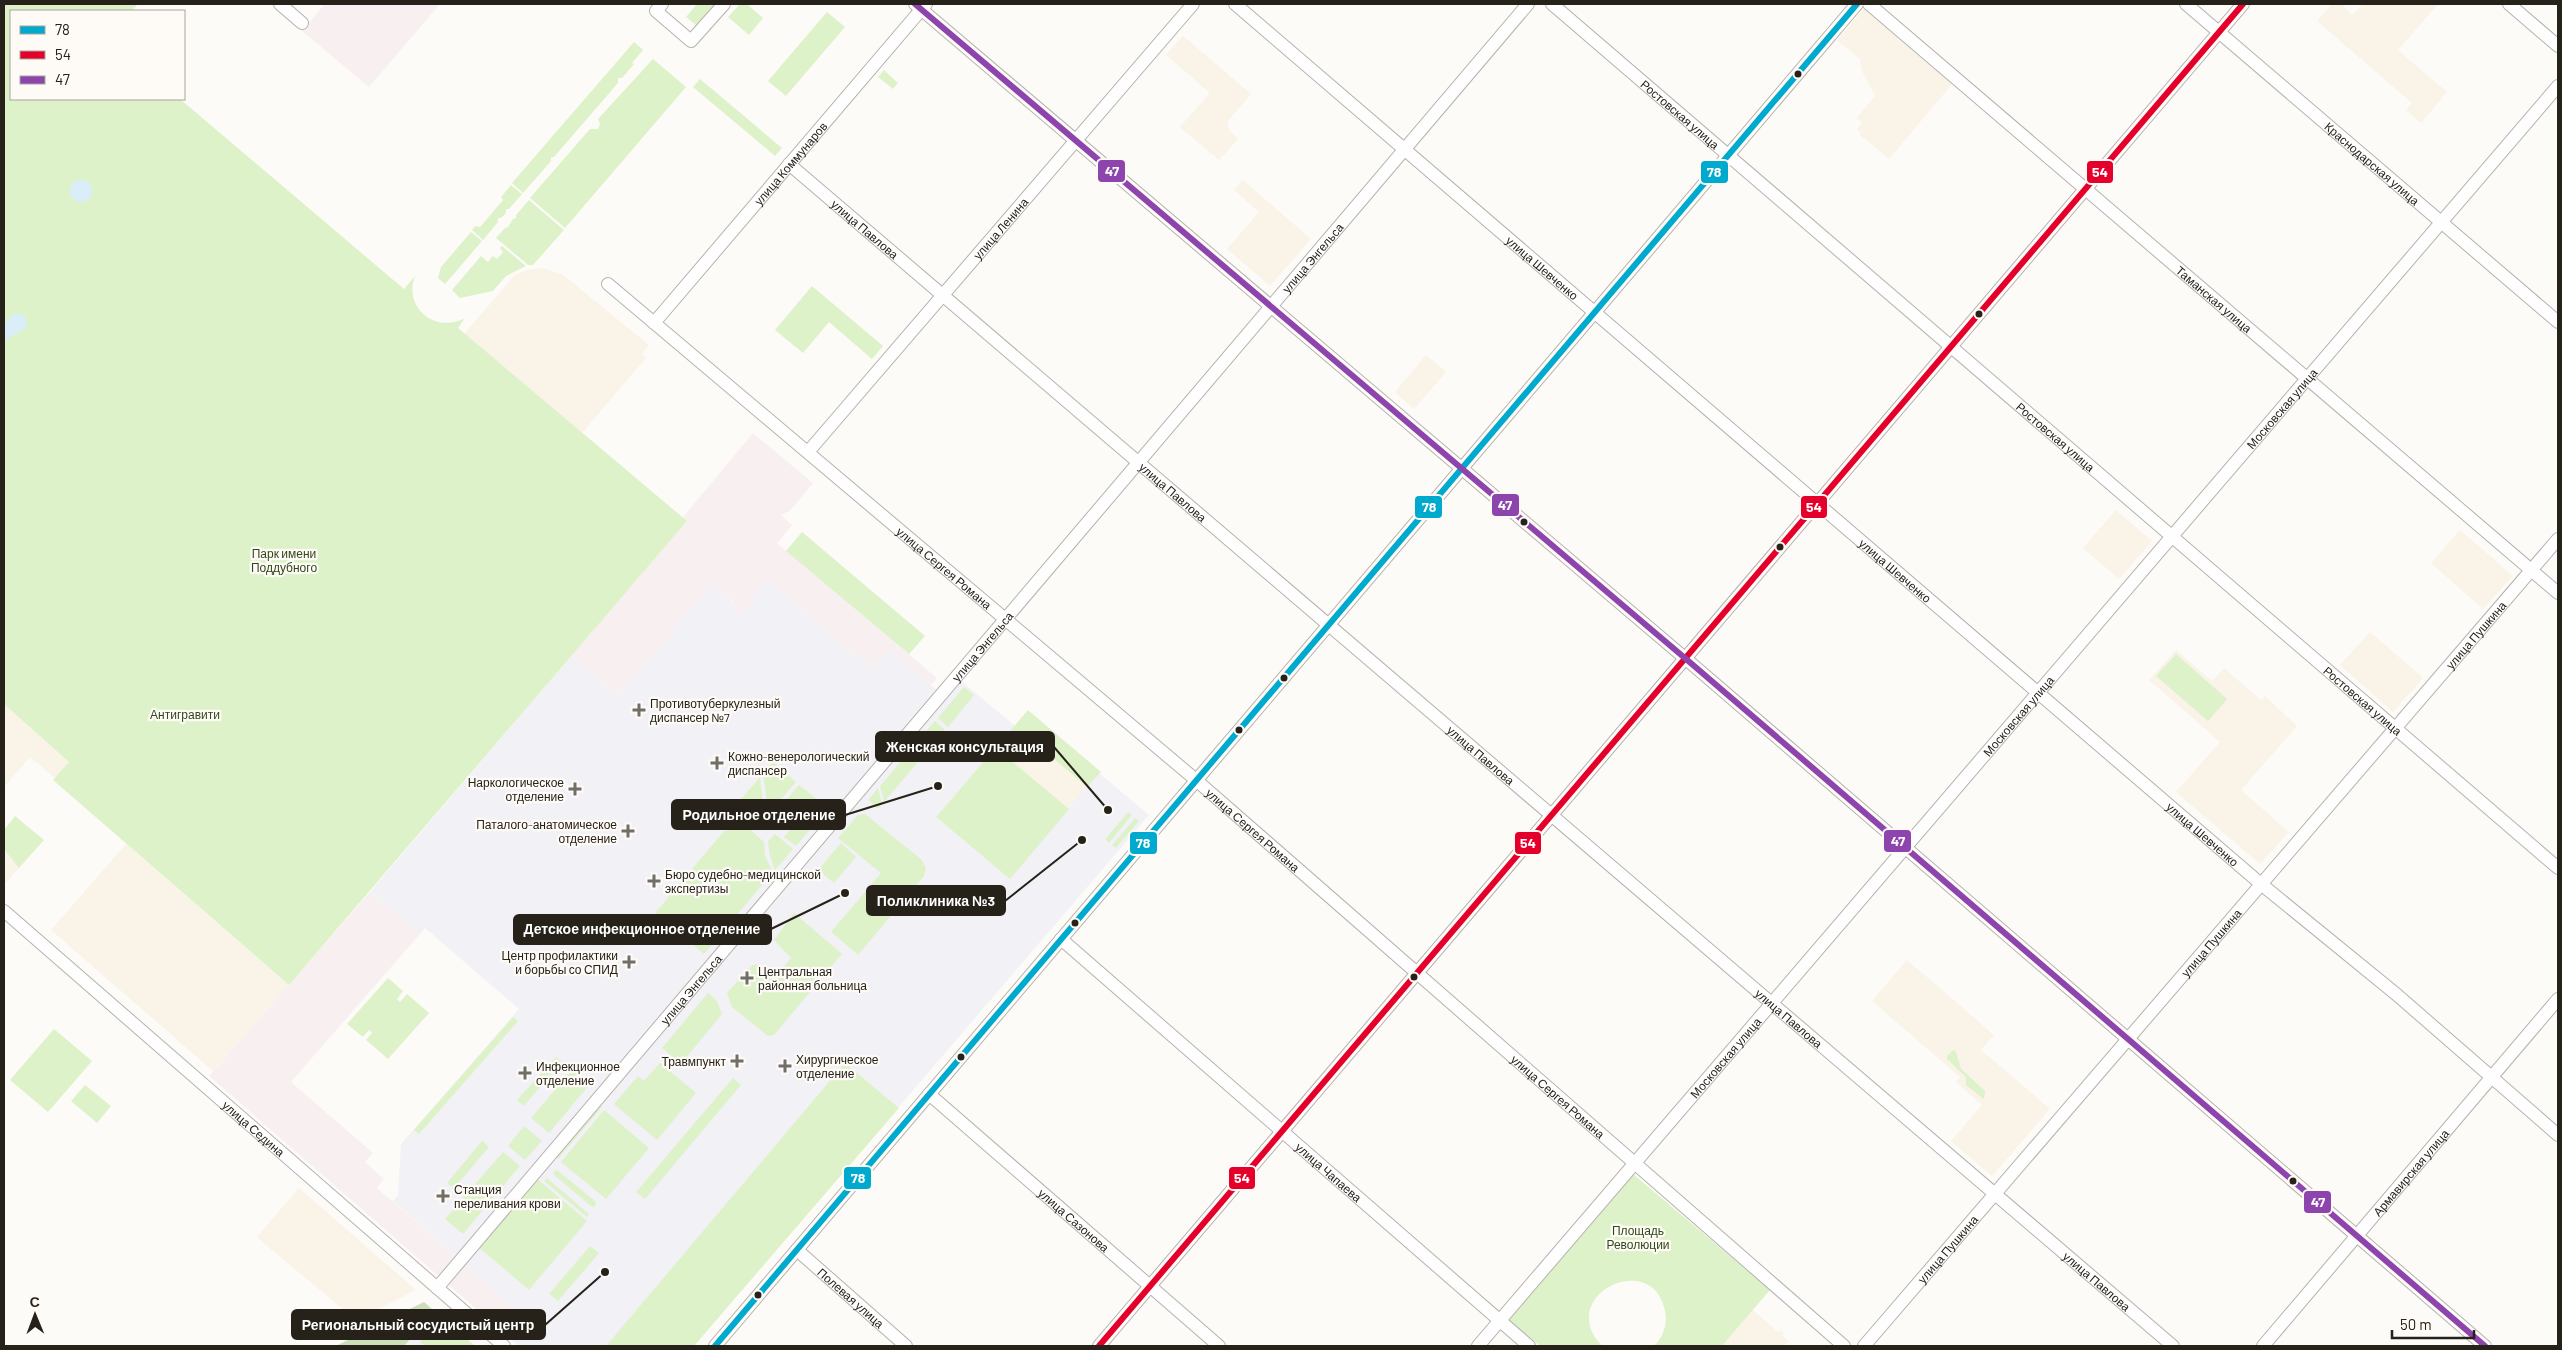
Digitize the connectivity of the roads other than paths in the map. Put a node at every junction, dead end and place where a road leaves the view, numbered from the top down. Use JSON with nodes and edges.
{"nodes":[{"id":1,"x":280,"y":4,"type":"edge"},
{"id":2,"x":724,"y":4,"type":"edge"},
{"id":3,"x":1193,"y":4,"type":"edge"},
{"id":4,"x":1235,"y":4,"type":"edge"},
{"id":5,"x":1528,"y":4,"type":"edge"},
{"id":6,"x":1552,"y":4,"type":"edge"},
{"id":7,"x":1857,"y":4,"type":"edge"},
{"id":8,"x":1869,"y":4,"type":"edge"},
{"id":9,"x":2186,"y":4,"type":"edge"},
{"id":10,"x":2243,"y":4,"type":"edge"},
{"id":11,"x":2509,"y":4,"type":"edge"},
{"id":12,"x":921,"y":6,"type":"edge"},
{"id":13,"x":659,"y":7,"type":"edge"},
{"id":14,"x":302,"y":23,"type":"dead end"},
{"id":15,"x":2219,"y":32,"type":"junction"},
{"id":16,"x":2558,"y":46,"type":"edge"},
{"id":17,"x":2558,"y":86,"type":"edge"},
{"id":18,"x":1075,"y":140,"type":"junction"},
{"id":19,"x":1405,"y":149,"type":"junction"},
{"id":20,"x":1728,"y":154,"type":"junction"},
{"id":21,"x":789,"y":164,"type":"junction"},
{"id":22,"x":2086,"y":189,"type":"junction"},
{"id":23,"x":2441,"y":222,"type":"junction"},
{"id":24,"x":608,"y":284,"type":"dead end"},
{"id":25,"x":942,"y":295,"type":"junction"},
{"id":26,"x":1270,"y":307,"type":"junction"},
{"id":27,"x":1595,"y":312,"type":"junction"},
{"id":28,"x":2558,"y":322,"type":"edge"},
{"id":29,"x":654,"y":323,"type":"junction"},
{"id":30,"x":1952,"y":346,"type":"junction"},
{"id":31,"x":2307,"y":378,"type":"junction"},
{"id":32,"x":808,"y":452,"type":"junction"},
{"id":33,"x":1138,"y":463,"type":"junction"},
{"id":34,"x":1461,"y":469,"type":"junction"},
{"id":35,"x":1818,"y":503,"type":"junction"},
{"id":36,"x":2173,"y":536,"type":"junction"},
{"id":37,"x":2558,"y":539,"type":"edge"},
{"id":38,"x":2531,"y":570,"type":"junction"},
{"id":39,"x":2558,"y":593,"type":"edge"},
{"id":40,"x":1005,"y":619,"type":"junction"},
{"id":41,"x":1327,"y":626,"type":"junction"},
{"id":42,"x":1686,"y":659,"type":"junction"},
{"id":43,"x":2039,"y":692,"type":"junction"},
{"id":44,"x":2396,"y":728,"type":"junction"},
{"id":45,"x":1196,"y":780,"type":"junction"},
{"id":46,"x":1552,"y":817,"type":"junction"},
{"id":47,"x":1905,"y":849,"type":"junction"},
{"id":48,"x":2558,"y":868,"type":"edge"},
{"id":49,"x":2262,"y":884,"type":"junction"},
{"id":50,"x":4,"y":910,"type":"edge"},
{"id":51,"x":1061,"y":939,"type":"junction"},
{"id":52,"x":1419,"y":974,"type":"junction"},
{"id":53,"x":2558,"y":999,"type":"edge"},
{"id":54,"x":1772,"y":1004,"type":"junction"},
{"id":55,"x":2128,"y":1040,"type":"junction"},
{"id":56,"x":2492,"y":1077,"type":"junction"},
{"id":57,"x":929,"y":1094,"type":"junction"},
{"id":58,"x":1284,"y":1131,"type":"junction"},
{"id":59,"x":2558,"y":1135,"type":"edge"},
{"id":60,"x":1635,"y":1164,"type":"junction"},
{"id":61,"x":1995,"y":1194,"type":"junction"},
{"id":62,"x":2357,"y":1236,"type":"junction"},
{"id":63,"x":797,"y":1250,"type":"junction"},
{"id":64,"x":1150,"y":1287,"type":"junction"},
{"id":65,"x":437,"y":1288,"type":"junction"},
{"id":66,"x":1500,"y":1321,"type":"junction"},
{"id":67,"x":504,"y":1346,"type":"edge"},
{"id":68,"x":715,"y":1346,"type":"edge"},
{"id":69,"x":906,"y":1346,"type":"edge"},
{"id":70,"x":1099,"y":1346,"type":"edge"},
{"id":71,"x":1219,"y":1346,"type":"edge"},
{"id":72,"x":1478,"y":1346,"type":"edge"},
{"id":73,"x":1529,"y":1346,"type":"edge"},
{"id":74,"x":1844,"y":1346,"type":"edge"},
{"id":75,"x":1864,"y":1346,"type":"edge"},
{"id":76,"x":2173,"y":1346,"type":"edge"},
{"id":77,"x":2263,"y":1346,"type":"edge"},
{"id":78,"x":2486,"y":1346,"type":"edge"}],
"edges":[{"from":1,"to":14,"type":"street"},
{"from":2,"to":13,"type":"street"},
{"from":3,"to":18,"type":"street","name":"улица Ленина"},
{"from":4,"to":19,"type":"street","name":"улица Шевченко"},
{"from":5,"to":19,"type":"street","name":"улица Энгельса"},
{"from":6,"to":20,"type":"street","name":"Ростовская улица"},
{"from":7,"to":20,"type":"street"},
{"from":8,"to":22,"type":"street","name":"Таманская улица"},
{"from":9,"to":15,"type":"street","name":"Краснодарская улица"},
{"from":10,"to":15,"type":"street"},
{"from":11,"to":16,"type":"street"},
{"from":12,"to":18,"type":"street"},
{"from":12,"to":21,"type":"street","name":"улица Коммунаров"},
{"from":15,"to":22,"type":"street"},
{"from":15,"to":23,"type":"street","name":"Краснодарская улица"},
{"from":17,"to":23,"type":"street","name":"Московская улица"},
{"from":18,"to":25,"type":"street","name":"улица Ленина"},
{"from":18,"to":26,"type":"street"},
{"from":19,"to":26,"type":"street","name":"улица Энгельса"},
{"from":19,"to":27,"type":"street","name":"улица Шевченко"},
{"from":20,"to":27,"type":"street"},
{"from":20,"to":30,"type":"street","name":"Ростовская улица"},
{"from":21,"to":25,"type":"street","name":"улица Павлова"},
{"from":21,"to":29,"type":"street","name":"улица Коммунаров"},
{"from":22,"to":30,"type":"street"},
{"from":22,"to":31,"type":"street","name":"Таманская улица"},
{"from":23,"to":28,"type":"street","name":"Краснодарская улица"},
{"from":23,"to":31,"type":"street","name":"Московская улица"},
{"from":24,"to":29,"type":"street","name":"улица Сергея Романа"},
{"from":25,"to":32,"type":"street","name":"улица Ленина"},
{"from":25,"to":33,"type":"street","name":"улица Павлова"},
{"from":26,"to":33,"type":"street","name":"улица Энгельса"},
{"from":26,"to":34,"type":"street"},
{"from":27,"to":34,"type":"street"},
{"from":27,"to":35,"type":"street","name":"улица Шевченко"},
{"from":29,"to":32,"type":"street","name":"улица Сергея Романа"},
{"from":30,"to":35,"type":"street"},
{"from":30,"to":36,"type":"street","name":"Ростовская улица"},
{"from":31,"to":36,"type":"street","name":"Московская улица"},
{"from":31,"to":38,"type":"street","name":"Таманская улица"},
{"from":32,"to":40,"type":"street","name":"улица Сергея Романа"},
{"from":33,"to":40,"type":"street","name":"улица Энгельса"},
{"from":33,"to":41,"type":"street","name":"улица Павлова"},
{"from":34,"to":41,"type":"street"},
{"from":34,"to":42,"type":"street"},
{"from":35,"to":42,"type":"street"},
{"from":35,"to":43,"type":"street","name":"улица Шевченко"},
{"from":36,"to":43,"type":"street","name":"Московская улица"},
{"from":36,"to":44,"type":"street","name":"Ростовская улица"},
{"from":37,"to":38,"type":"street","name":"улица Пушкина"},
{"from":38,"to":39,"type":"street","name":"Таманская улица"},
{"from":38,"to":44,"type":"street","name":"улица Пушкина"},
{"from":40,"to":45,"type":"street","name":"улица Сергея Романа"},
{"from":40,"to":65,"type":"street","name":"улица Энгельса"},
{"from":41,"to":45,"type":"street"},
{"from":41,"to":46,"type":"street","name":"улица Павлова"},
{"from":42,"to":46,"type":"street"},
{"from":42,"to":47,"type":"street"},
{"from":43,"to":47,"type":"street","name":"Московская улица"},
{"from":43,"to":49,"type":"street","name":"улица Шевченко"},
{"from":44,"to":48,"type":"street","name":"Ростовская улица"},
{"from":44,"to":49,"type":"street","name":"улица Пушкина"},
{"from":45,"to":51,"type":"street"},
{"from":45,"to":52,"type":"street","name":"улица Сергея Романа"},
{"from":46,"to":52,"type":"street"},
{"from":46,"to":54,"type":"street","name":"улица Павлова"},
{"from":47,"to":54,"type":"street","name":"Московская улица"},
{"from":47,"to":55,"type":"street"},
{"from":49,"to":55,"type":"street","name":"улица Пушкина"},
{"from":49,"to":56,"type":"street","name":"улица Шевченко"},
{"from":50,"to":65,"type":"street","name":"улица Седина"},
{"from":51,"to":57,"type":"street"},
{"from":51,"to":58,"type":"street","name":"улица Чапаева"},
{"from":52,"to":58,"type":"street"},
{"from":52,"to":60,"type":"street","name":"улица Сергея Романа"},
{"from":53,"to":56,"type":"street","name":"Армавирская улица"},
{"from":54,"to":60,"type":"street","name":"Московская улица"},
{"from":54,"to":61,"type":"street","name":"улица Павлова"},
{"from":55,"to":61,"type":"street","name":"улица Пушкина"},
{"from":55,"to":62,"type":"street"},
{"from":56,"to":59,"type":"street","name":"улица Шевченко"},
{"from":56,"to":62,"type":"street","name":"Армавирская улица"},
{"from":57,"to":63,"type":"street"},
{"from":57,"to":64,"type":"street","name":"улица Сазонова"},
{"from":58,"to":64,"type":"street"},
{"from":58,"to":66,"type":"street","name":"улица Чапаева"},
{"from":60,"to":66,"type":"street","name":"Московская улица"},
{"from":60,"to":74,"type":"street","name":"улица Сергея Романа"},
{"from":61,"to":75,"type":"street","name":"улица Пушкина"},
{"from":61,"to":76,"type":"street","name":"улица Павлова"},
{"from":62,"to":77,"type":"street","name":"Армавирская улица"},
{"from":62,"to":78,"type":"street"},
{"from":63,"to":68,"type":"street"},
{"from":63,"to":69,"type":"street","name":"Полевая улица"},
{"from":64,"to":70,"type":"street"},
{"from":64,"to":71,"type":"street","name":"улица Сазонова"},
{"from":65,"to":67,"type":"street","name":"улица Седина"},
{"from":66,"to":72,"type":"street","name":"Московская улица"},
{"from":66,"to":73,"type":"street","name":"улица Чапаева"}]}
